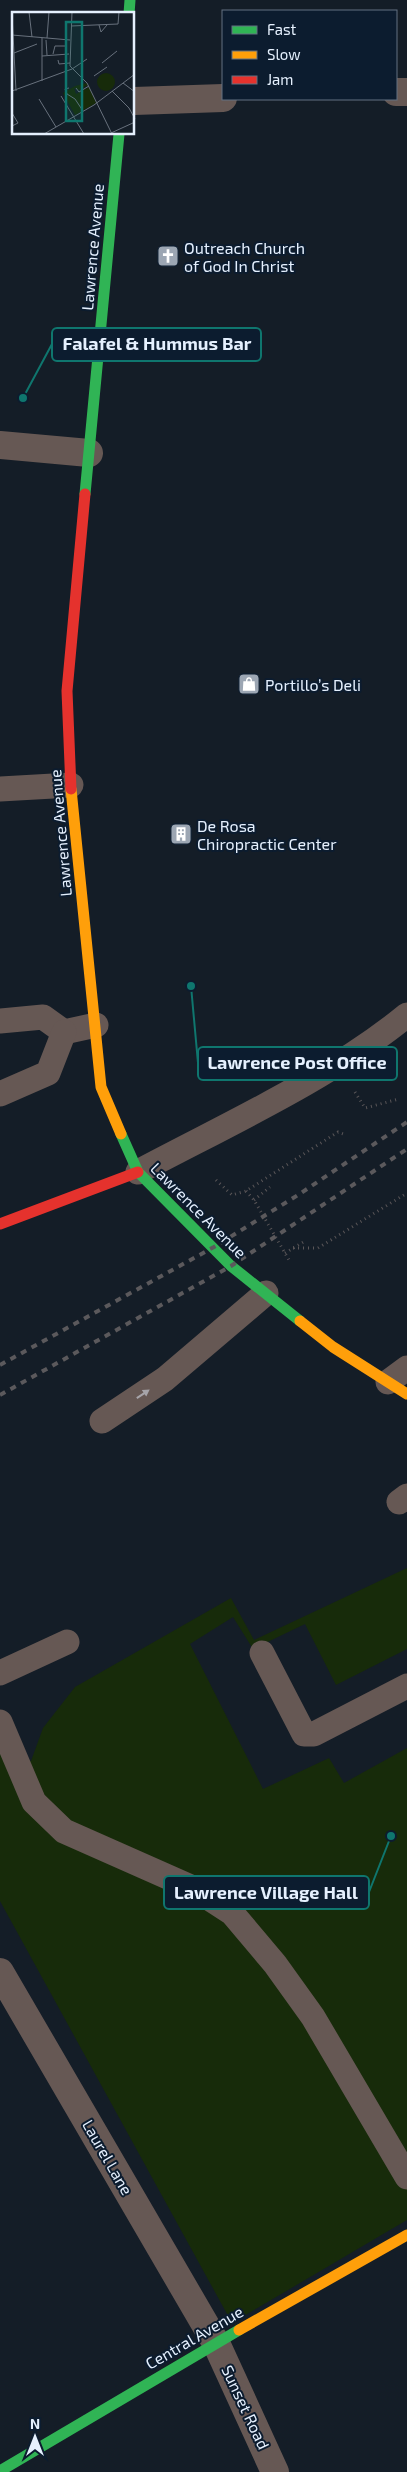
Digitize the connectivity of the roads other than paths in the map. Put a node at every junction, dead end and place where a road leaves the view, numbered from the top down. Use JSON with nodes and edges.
{"nodes":[{"id":1,"x":222,"y":98,"type":"edge"},
{"id":2,"x":135,"y":101,"type":"edge"},
{"id":3,"x":118,"y":135,"type":"edge"},
{"id":4,"x":0,"y":446,"type":"edge"},
{"id":5,"x":89,"y":453,"type":"junction"},
{"id":6,"x":71,"y":785,"type":"junction"},
{"id":7,"x":0,"y":789,"type":"edge"},
{"id":8,"x":407,"y":1015,"type":"edge"},
{"id":9,"x":0,"y":1021,"type":"edge"},
{"id":10,"x":96,"y":1025,"type":"junction"},
{"id":11,"x":64,"y":1032,"type":"junction"},
{"id":12,"x":0,"y":1094,"type":"edge"},
{"id":13,"x":138,"y":1172,"type":"junction"},
{"id":14,"x":0,"y":1224,"type":"edge"},
{"id":15,"x":266,"y":1294,"type":"junction"},
{"id":16,"x":401,"y":1381,"type":"edge"},
{"id":17,"x":102,"y":1421,"type":"dead end"},
{"id":18,"x":67,"y":1642,"type":"dead end"},
{"id":19,"x":262,"y":1653,"type":"dead end"},
{"id":20,"x":0,"y":1672,"type":"edge"},
{"id":21,"x":407,"y":1686,"type":"edge"},
{"id":22,"x":0,"y":1722,"type":"edge"},
{"id":23,"x":0,"y":1972,"type":"edge"},
{"id":24,"x":407,"y":2177,"type":"edge"},
{"id":25,"x":407,"y":2235,"type":"edge"},
{"id":26,"x":216,"y":2342,"type":"junction"},
{"id":27,"x":0,"y":2471,"type":"edge"},
{"id":28,"x":275,"y":2472,"type":"edge"}],
"edges":[{"from":1,"to":2,"type":"street"},
{"from":3,"to":5,"type":"street","name":"Lawrence Avenue"},
{"from":4,"to":5,"type":"street"},
{"from":5,"to":6,"type":"street","name":"Lawrence Avenue"},
{"from":6,"to":7,"type":"lane"},
{"from":6,"to":10,"type":"street","name":"Lawrence Avenue"},
{"from":8,"to":13,"type":"lane"},
{"from":9,"to":11,"type":"lane"},
{"from":10,"to":11,"type":"lane"},
{"from":10,"to":13,"type":"street","name":"Lawrence Avenue"},
{"from":11,"to":12,"type":"lane"},
{"from":13,"to":14,"type":"street"},
{"from":13,"to":15,"type":"street","name":"Lawrence Avenue"},
{"from":15,"to":16,"type":"street","name":"Lawrence Avenue"},
{"from":17,"to":15,"type":"lane","one_way":true},
{"from":18,"to":20,"type":"lane"},
{"from":19,"to":21,"type":"lane"},
{"from":22,"to":24,"type":"lane"},
{"from":23,"to":26,"type":"street","name":"Laurel Lane"},
{"from":25,"to":26,"type":"street","name":"Central Avenue"},
{"from":26,"to":27,"type":"street","name":"Central Avenue"},
{"from":26,"to":28,"type":"street","name":"Sunset Road"}]}
